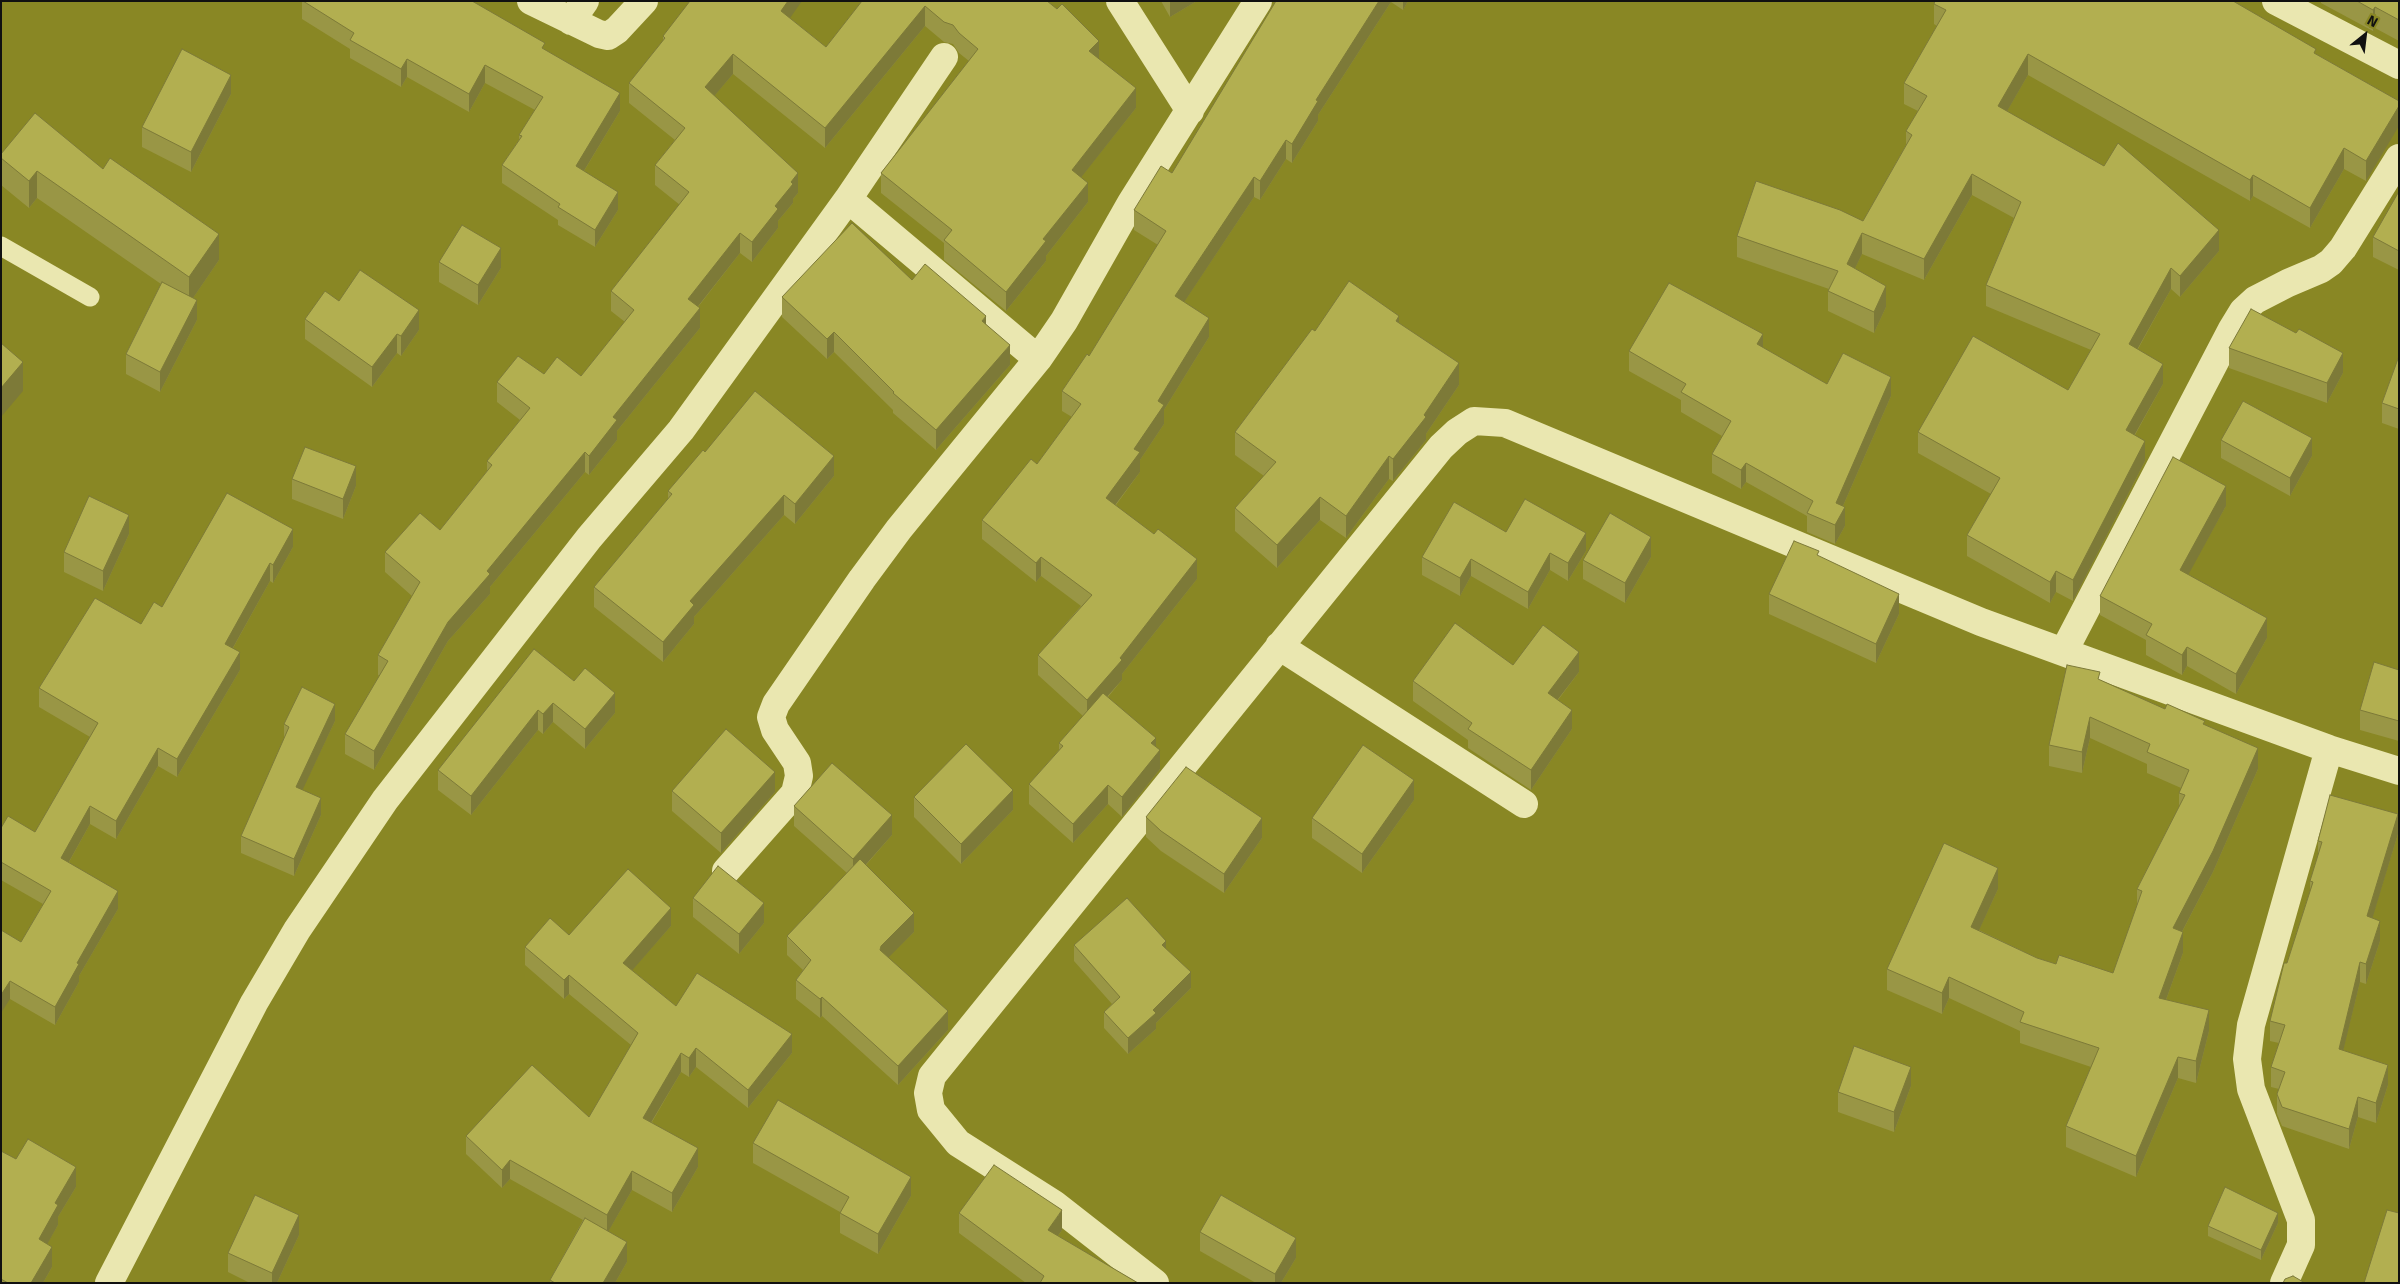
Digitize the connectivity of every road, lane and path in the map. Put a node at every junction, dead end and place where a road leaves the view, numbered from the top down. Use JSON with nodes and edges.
{"nodes":[{"id":1,"x":531,"y":1,"type":"edge"},
{"id":2,"x":644,"y":1,"type":"edge"},
{"id":3,"x":1104,"y":1,"type":"edge"},
{"id":4,"x":1258,"y":1,"type":"edge"},
{"id":5,"x":2276,"y":1,"type":"edge"},
{"id":6,"x":1125,"y":10,"type":"edge"},
{"id":7,"x":578,"y":11,"type":"edge"},
{"id":8,"x":944,"y":57,"type":"dead end"},
{"id":9,"x":2399,"y":65,"type":"edge"},
{"id":10,"x":1190,"y":111,"type":"junction"},
{"id":11,"x":2399,"y":158,"type":"edge"},
{"id":12,"x":848,"y":198,"type":"junction"},
{"id":13,"x":1,"y":246,"type":"edge"},
{"id":14,"x":90,"y":297,"type":"dead end"},
{"id":15,"x":1038,"y":359,"type":"junction"},
{"id":16,"x":1279,"y":646,"type":"junction"},
{"id":17,"x":2064,"y":651,"type":"junction"},
{"id":18,"x":2328,"y":748,"type":"junction"},
{"id":19,"x":2399,"y":771,"type":"edge"},
{"id":20,"x":1524,"y":804,"type":"dead end"},
{"id":21,"x":726,"y":871,"type":"edge"},
{"id":22,"x":109,"y":1283,"type":"edge"},
{"id":23,"x":1155,"y":1283,"type":"edge"},
{"id":24,"x":2284,"y":1283,"type":"edge"}],
"edges":[{"from":1,"to":7,"type":"street"},
{"from":2,"to":7,"type":"street"},
{"from":3,"to":6,"type":"street"},
{"from":4,"to":10,"type":"street"},
{"from":5,"to":9,"type":"street"},
{"from":6,"to":10,"type":"street"},
{"from":8,"to":12,"type":"street"},
{"from":10,"to":15,"type":"street"},
{"from":11,"to":17,"type":"street"},
{"from":12,"to":15,"type":"street"},
{"from":12,"to":22,"type":"street"},
{"from":13,"to":14,"type":"lane"},
{"from":15,"to":21,"type":"street"},
{"from":16,"to":17,"type":"street"},
{"from":16,"to":20,"type":"street"},
{"from":16,"to":23,"type":"street"},
{"from":17,"to":18,"type":"street"},
{"from":18,"to":19,"type":"street"},
{"from":18,"to":24,"type":"street"}]}
